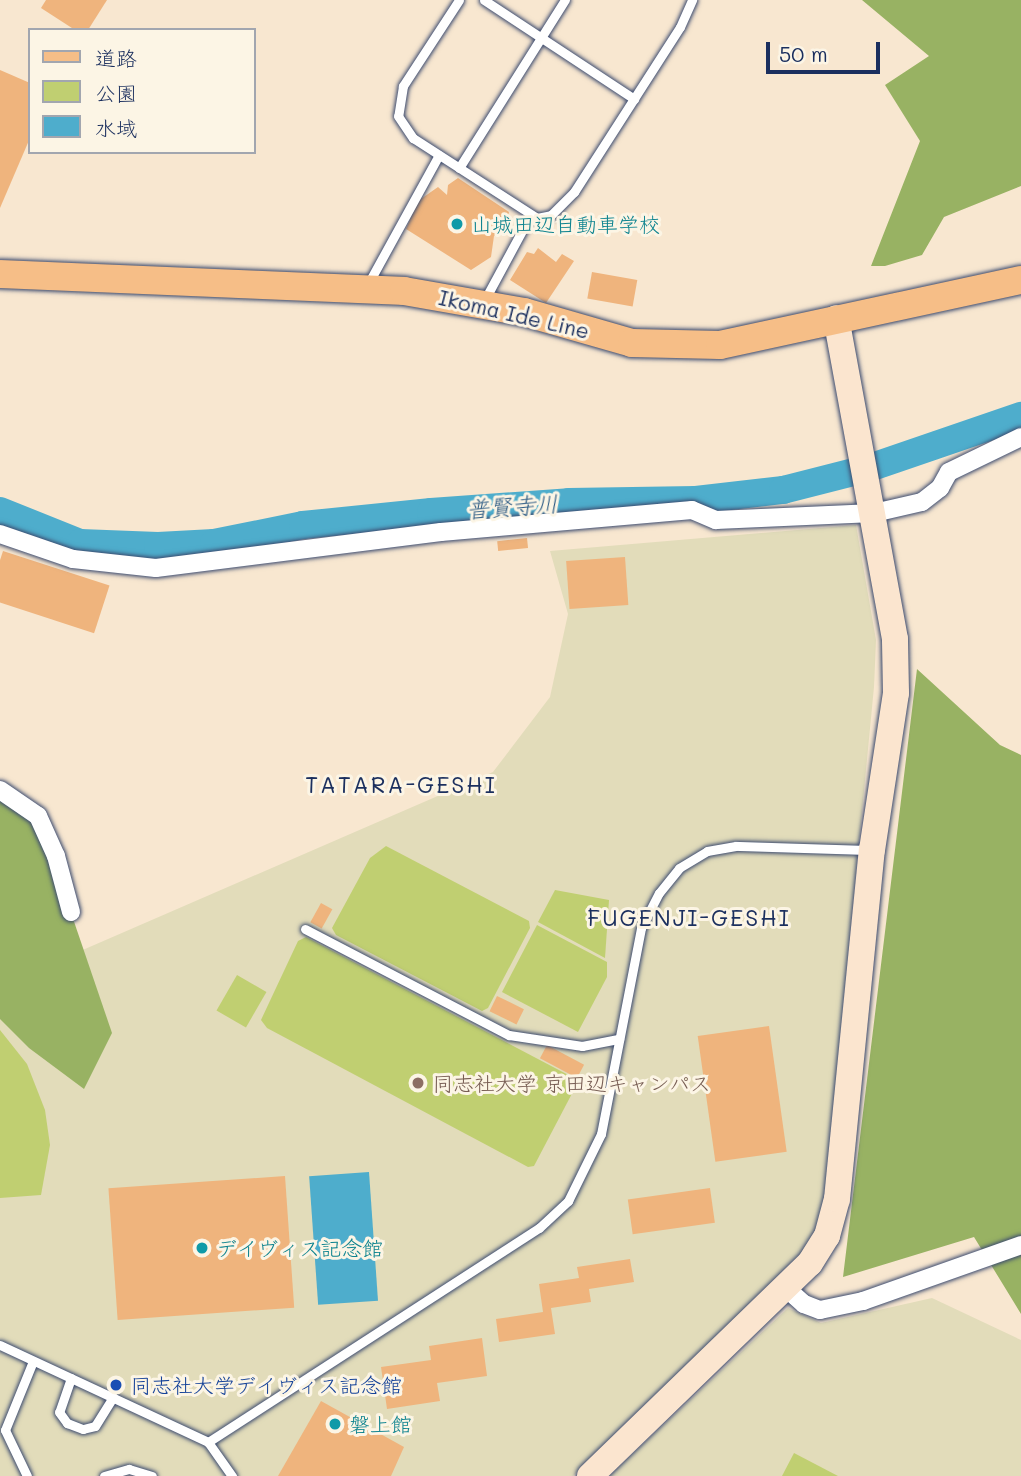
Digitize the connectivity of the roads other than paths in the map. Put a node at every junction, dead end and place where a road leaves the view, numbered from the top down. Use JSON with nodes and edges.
{"nodes":[{"id":1,"x":459,"y":0,"type":"edge"},
{"id":2,"x":484,"y":0,"type":"edge"},
{"id":3,"x":565,"y":0,"type":"edge"},
{"id":4,"x":692,"y":0,"type":"edge"},
{"id":5,"x":541,"y":38,"type":"junction"},
{"id":6,"x":634,"y":99,"type":"junction"},
{"id":7,"x":439,"y":155,"type":"junction"},
{"id":8,"x":459,"y":167,"type":"junction"},
{"id":9,"x":530,"y":216,"type":"junction"},
{"id":10,"x":0,"y":275,"type":"edge"},
{"id":11,"x":1021,"y":280,"type":"edge"},
{"id":12,"x":366,"y":289,"type":"junction"},
{"id":13,"x":483,"y":303,"type":"junction"},
{"id":14,"x":836,"y":318,"type":"junction"},
{"id":15,"x":1021,"y":437,"type":"edge"},
{"id":16,"x":873,"y":508,"type":"junction"},
{"id":17,"x":0,"y":534,"type":"edge"},
{"id":18,"x":0,"y":790,"type":"edge"},
{"id":19,"x":873,"y":850,"type":"junction"},
{"id":20,"x":71,"y":912,"type":"dead end"},
{"id":21,"x":305,"y":929,"type":"dead end"},
{"id":22,"x":619,"y":1039,"type":"junction"},
{"id":23,"x":1021,"y":1245,"type":"edge"},
{"id":24,"x":786,"y":1288,"type":"junction"},
{"id":25,"x":0,"y":1345,"type":"edge"},
{"id":26,"x":33,"y":1361,"type":"junction"},
{"id":27,"x":71,"y":1378,"type":"junction"},
{"id":28,"x":113,"y":1397,"type":"junction"},
{"id":29,"x":208,"y":1441,"type":"junction"},
{"id":30,"x":27,"y":1476,"type":"edge"},
{"id":31,"x":104,"y":1476,"type":"edge"},
{"id":32,"x":152,"y":1476,"type":"edge"},
{"id":33,"x":232,"y":1476,"type":"edge"},
{"id":34,"x":590,"y":1476,"type":"edge"}],
"edges":[{"from":1,"to":7,"type":"lane"},
{"from":2,"to":5,"type":"lane"},
{"from":3,"to":5,"type":"lane"},
{"from":4,"to":6,"type":"lane"},
{"from":5,"to":6,"type":"lane"},
{"from":5,"to":8,"type":"lane"},
{"from":6,"to":9,"type":"lane"},
{"from":7,"to":8,"type":"lane"},
{"from":7,"to":12,"type":"lane"},
{"from":8,"to":9,"type":"lane"},
{"from":9,"to":13,"type":"lane"},
{"from":10,"to":12,"type":"main road","name":"Ikoma Ide Line"},
{"from":11,"to":14,"type":"main road","name":"Ikoma Ide Line"},
{"from":12,"to":13,"type":"main road","name":"Ikoma Ide Line"},
{"from":13,"to":14,"type":"main road","name":"Ikoma Ide Line"},
{"from":14,"to":16,"type":"street"},
{"from":15,"to":16,"type":"street"},
{"from":16,"to":17,"type":"street"},
{"from":16,"to":19,"type":"street"},
{"from":18,"to":20,"type":"street"},
{"from":19,"to":22,"type":"lane"},
{"from":19,"to":24,"type":"street"},
{"from":21,"to":22,"type":"lane"},
{"from":22,"to":29,"type":"lane"},
{"from":23,"to":24,"type":"street"},
{"from":24,"to":34,"type":"street"},
{"from":25,"to":26,"type":"lane"},
{"from":26,"to":27,"type":"lane"},
{"from":26,"to":30,"type":"lane"},
{"from":27,"to":28,"type":"lane"},
{"from":27,"to":28,"type":"lane"},
{"from":28,"to":29,"type":"lane"},
{"from":29,"to":33,"type":"lane"},
{"from":31,"to":32,"type":"lane"}]}
